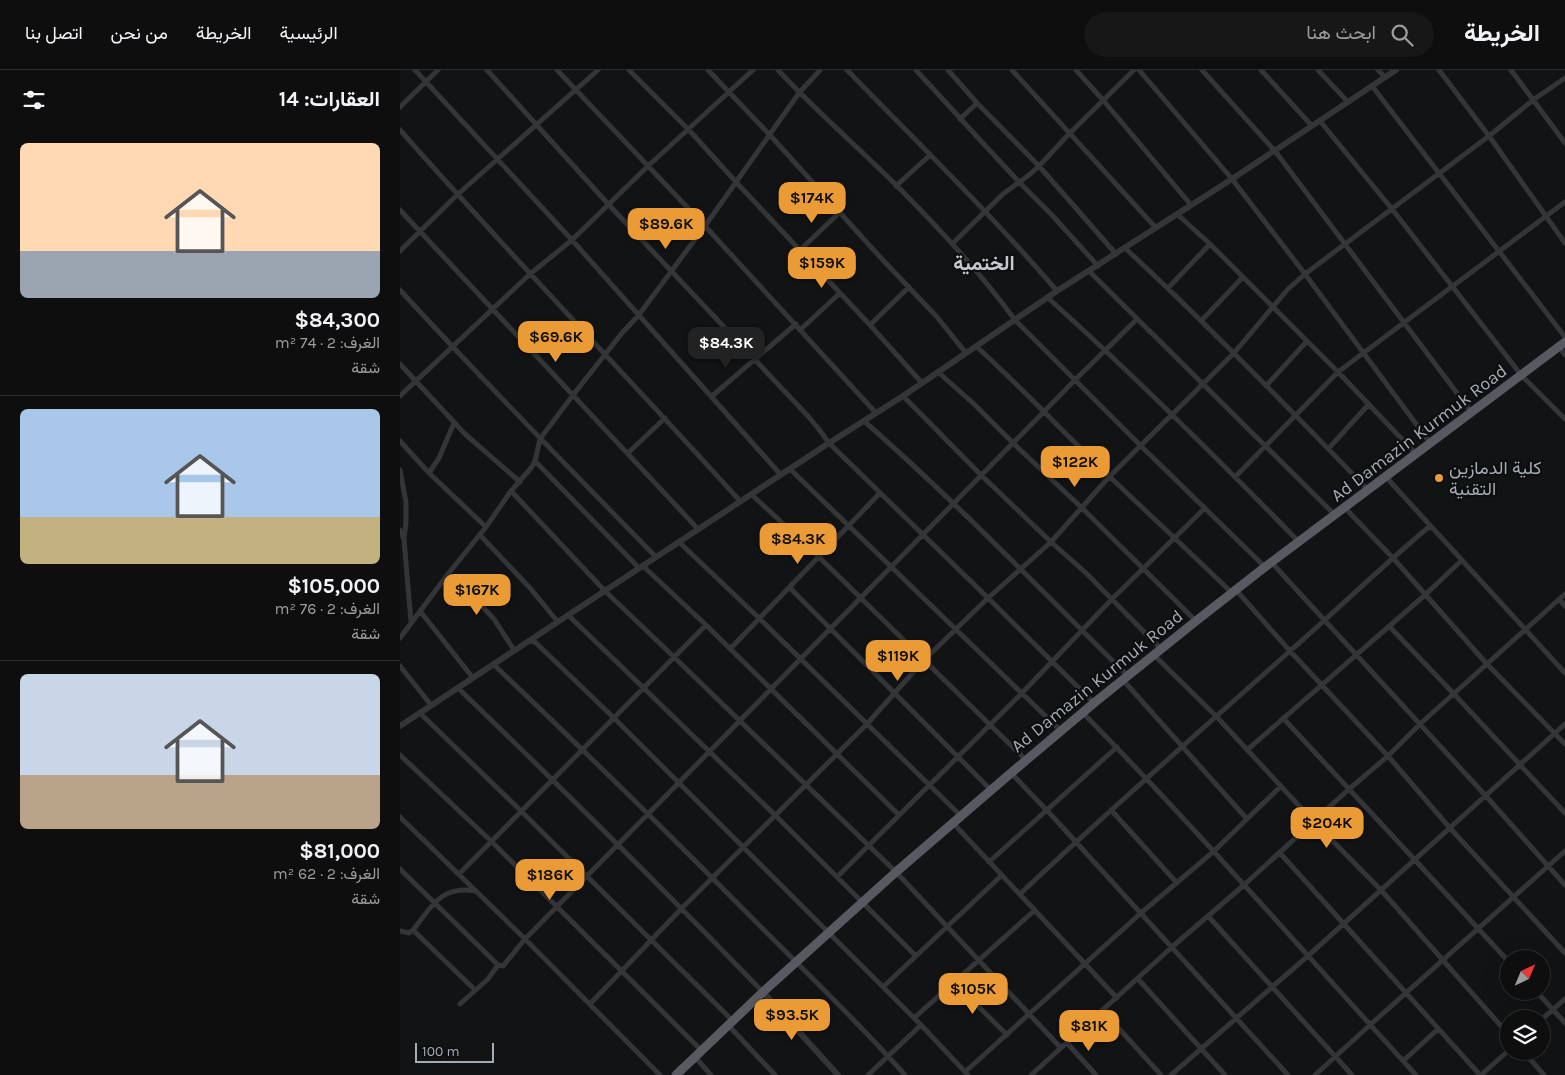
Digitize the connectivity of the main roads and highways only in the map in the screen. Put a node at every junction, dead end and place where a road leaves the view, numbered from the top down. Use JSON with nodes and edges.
{"nodes":[{"id":1,"x":1563,"y":348,"type":"edge"},
{"id":2,"x":676,"y":1075,"type":"edge"}],
"edges":[{"from":1,"to":2,"type":"highway","name":"Ad Damazin Kurmuk Road"}]}
